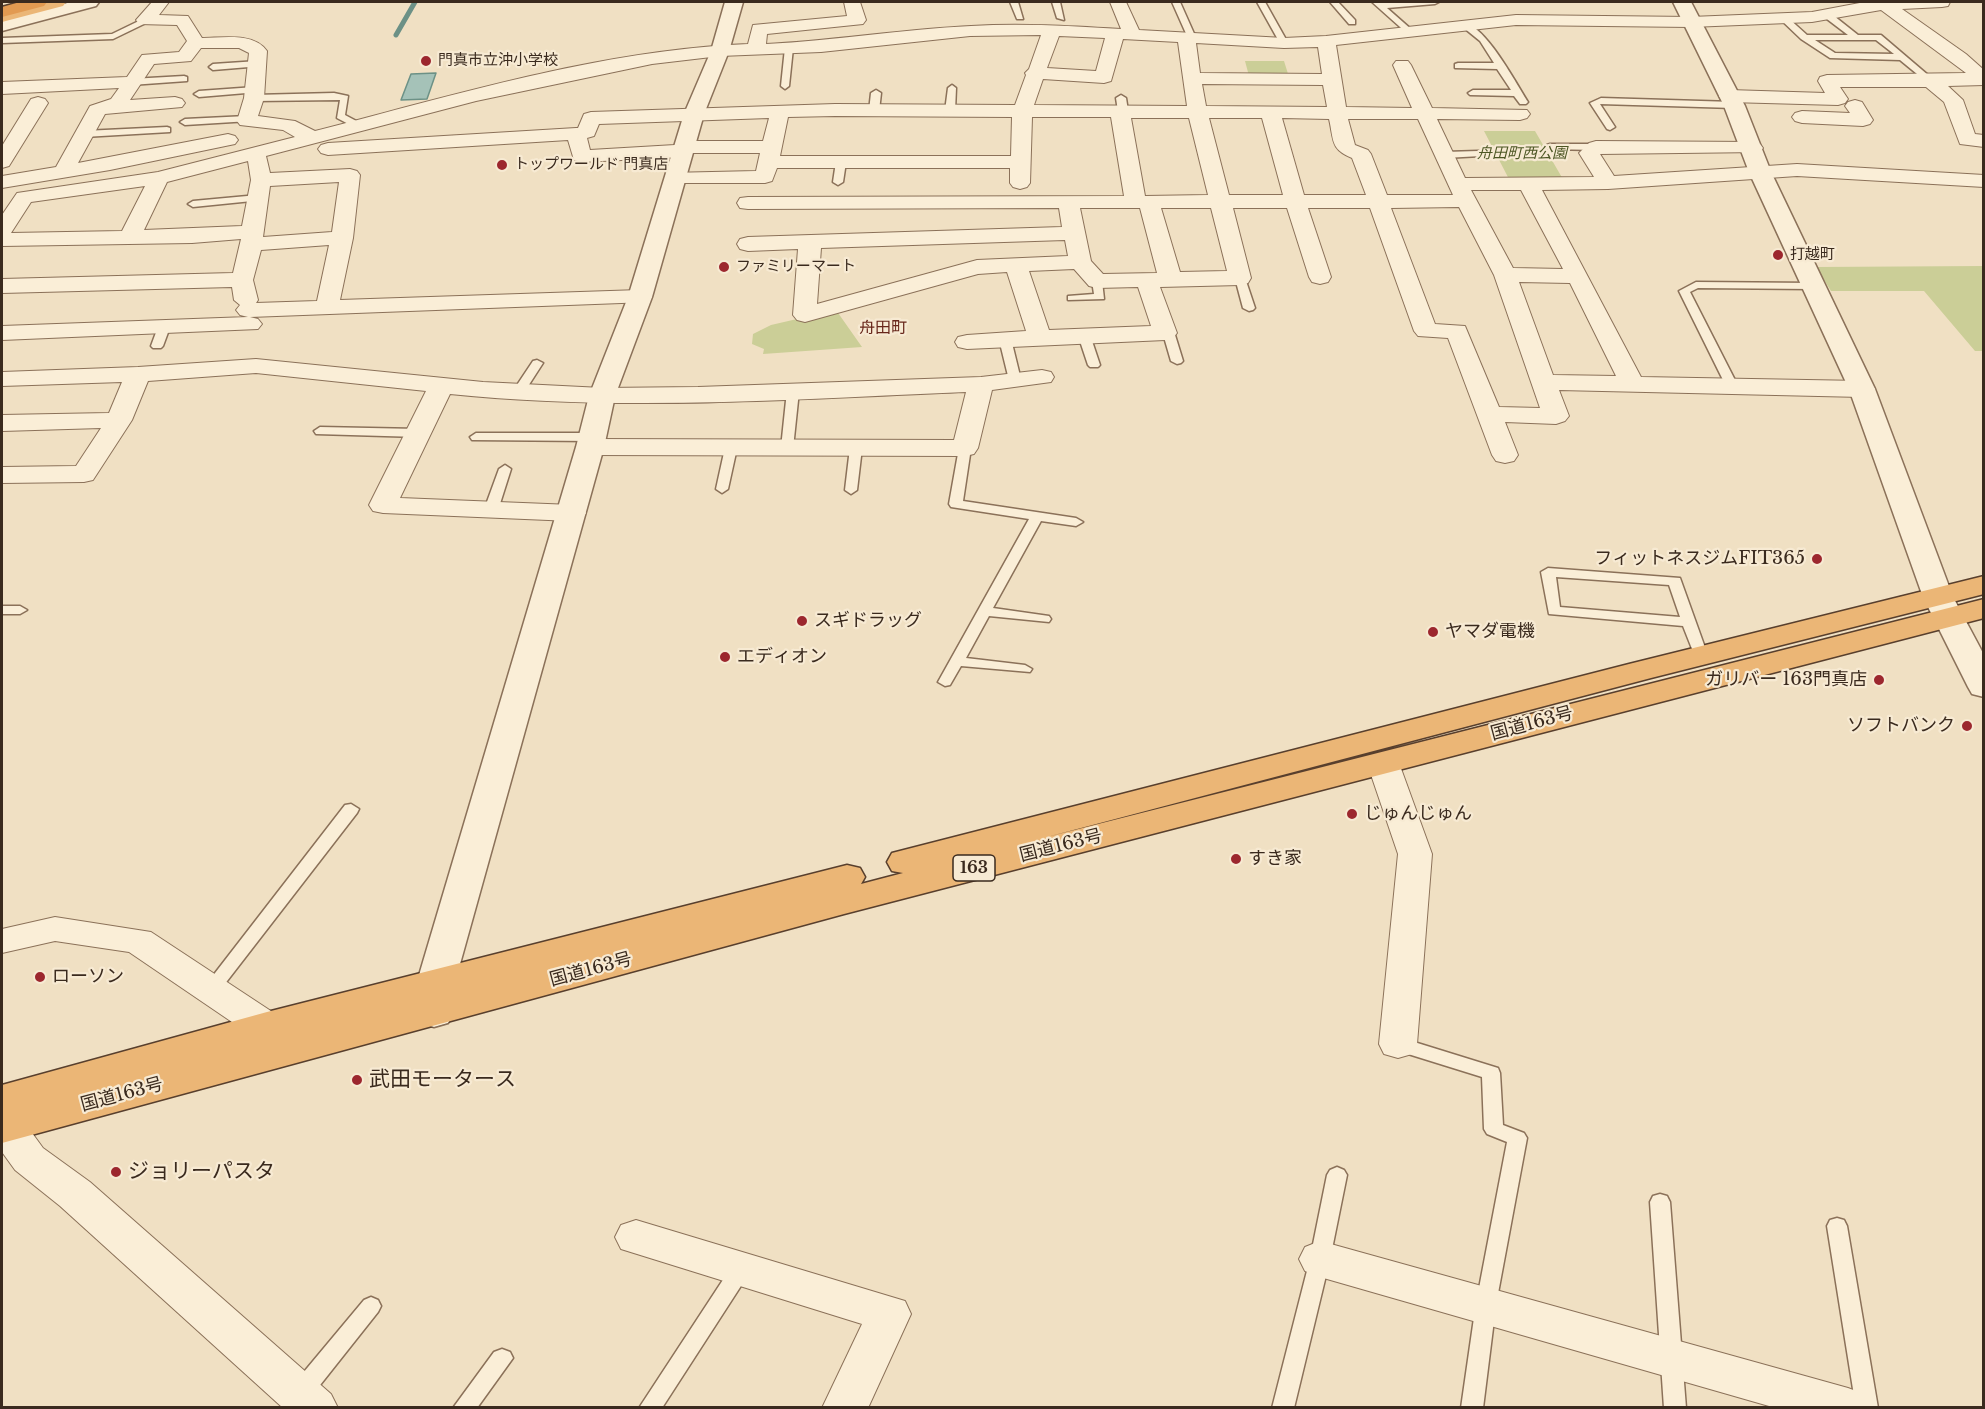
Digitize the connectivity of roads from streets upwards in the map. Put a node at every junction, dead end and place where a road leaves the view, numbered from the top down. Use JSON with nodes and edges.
{"nodes":[{"id":1,"x":38,"y":2,"type":"edge"},
{"id":2,"x":57,"y":2,"type":"edge"},
{"id":3,"x":90,"y":2,"type":"edge"},
{"id":4,"x":161,"y":2,"type":"edge"},
{"id":5,"x":734,"y":2,"type":"edge"},
{"id":6,"x":852,"y":2,"type":"edge"},
{"id":7,"x":1118,"y":2,"type":"edge"},
{"id":8,"x":1942,"y":2,"type":"edge"},
{"id":9,"x":1876,"y":4,"type":"edge"},
{"id":10,"x":2,"y":12,"type":"edge"},
{"id":11,"x":1687,"y":12,"type":"edge"},
{"id":12,"x":2,"y":17,"type":"edge"},
{"id":13,"x":1056,"y":24,"type":"junction"},
{"id":14,"x":2,"y":26,"type":"edge"},
{"id":15,"x":1124,"y":34,"type":"junction"},
{"id":16,"x":1189,"y":38,"type":"junction"},
{"id":17,"x":1326,"y":41,"type":"junction"},
{"id":18,"x":197,"y":42,"type":"junction"},
{"id":19,"x":756,"y":50,"type":"junction"},
{"id":20,"x":720,"y":51,"type":"junction"},
{"id":21,"x":1402,"y":65,"type":"dead end"},
{"id":22,"x":1035,"y":73,"type":"junction"},
{"id":23,"x":1192,"y":78,"type":"junction"},
{"id":24,"x":1982,"y":79,"type":"edge"},
{"id":25,"x":1332,"y":80,"type":"junction"},
{"id":26,"x":1931,"y":81,"type":"junction"},
{"id":27,"x":131,"y":82,"type":"junction"},
{"id":28,"x":2,"y":88,"type":"edge"},
{"id":29,"x":38,"y":103,"type":"dead end"},
{"id":30,"x":175,"y":104,"type":"dead end"},
{"id":31,"x":873,"y":105,"type":"junction"},
{"id":32,"x":1734,"y":105,"type":"junction"},
{"id":33,"x":1855,"y":106,"type":"dead end"},
{"id":34,"x":107,"y":107,"type":"junction"},
{"id":35,"x":1122,"y":107,"type":"junction"},
{"id":36,"x":1521,"y":108,"type":"road end"},
{"id":37,"x":949,"y":111,"type":"junction"},
{"id":38,"x":1197,"y":111,"type":"junction"},
{"id":39,"x":780,"y":112,"type":"junction"},
{"id":40,"x":1022,"y":112,"type":"junction"},
{"id":41,"x":1270,"y":112,"type":"junction"},
{"id":42,"x":1337,"y":112,"type":"junction"},
{"id":43,"x":1426,"y":113,"type":"junction"},
{"id":44,"x":694,"y":114,"type":"junction"},
{"id":45,"x":247,"y":120,"type":"junction"},
{"id":46,"x":11,"y":132,"type":"edge"},
{"id":47,"x":576,"y":134,"type":"junction"},
{"id":48,"x":312,"y":138,"type":"junction"},
{"id":49,"x":1983,"y":141,"type":"edge"},
{"id":50,"x":948,"y":145,"type":"junction"},
{"id":51,"x":1753,"y":148,"type":"junction"},
{"id":52,"x":268,"y":150,"type":"junction"},
{"id":53,"x":772,"y":155,"type":"junction"},
{"id":54,"x":681,"y":158,"type":"junction"},
{"id":55,"x":2,"y":162,"type":"edge"},
{"id":56,"x":864,"y":162,"type":"junction"},
{"id":57,"x":1019,"y":162,"type":"junction"},
{"id":58,"x":1760,"y":172,"type":"junction"},
{"id":59,"x":159,"y":178,"type":"junction"},
{"id":60,"x":68,"y":181,"type":"junction"},
{"id":61,"x":1983,"y":181,"type":"edge"},
{"id":62,"x":2,"y":182,"type":"edge"},
{"id":63,"x":1527,"y":182,"type":"junction"},
{"id":64,"x":1608,"y":183,"type":"junction"},
{"id":65,"x":40,"y":185,"type":"junction"},
{"id":66,"x":259,"y":189,"type":"junction"},
{"id":67,"x":1462,"y":192,"type":"junction"},
{"id":68,"x":1295,"y":201,"type":"junction"},
{"id":69,"x":1379,"y":201,"type":"junction"},
{"id":70,"x":1020,"y":202,"type":"junction"},
{"id":71,"x":1068,"y":202,"type":"junction"},
{"id":72,"x":1143,"y":202,"type":"junction"},
{"id":73,"x":1220,"y":202,"type":"junction"},
{"id":74,"x":748,"y":203,"type":"dead end"},
{"id":75,"x":2,"y":230,"type":"edge"},
{"id":76,"x":1074,"y":233,"type":"junction"},
{"id":77,"x":130,"y":237,"type":"junction"},
{"id":78,"x":252,"y":238,"type":"junction"},
{"id":79,"x":342,"y":238,"type":"junction"},
{"id":80,"x":38,"y":239,"type":"junction"},
{"id":81,"x":2,"y":240,"type":"edge"},
{"id":82,"x":810,"y":242,"type":"junction"},
{"id":83,"x":748,"y":244,"type":"dead end"},
{"id":84,"x":1080,"y":262,"type":"junction"},
{"id":85,"x":1016,"y":265,"type":"junction"},
{"id":86,"x":1505,"y":275,"type":"junction"},
{"id":87,"x":1578,"y":276,"type":"junction"},
{"id":88,"x":1320,"y":277,"type":"dead end"},
{"id":89,"x":1170,"y":279,"type":"junction"},
{"id":90,"x":242,"y":280,"type":"junction"},
{"id":91,"x":1147,"y":281,"type":"junction"},
{"id":92,"x":2,"y":286,"type":"edge"},
{"id":93,"x":640,"y":297,"type":"junction"},
{"id":94,"x":327,"y":308,"type":"junction"},
{"id":95,"x":249,"y":317,"type":"junction"},
{"id":96,"x":2,"y":333,"type":"edge"},
{"id":97,"x":1040,"y":336,"type":"junction"},
{"id":98,"x":967,"y":342,"type":"dead end"},
{"id":99,"x":256,"y":366,"type":"junction"},
{"id":100,"x":138,"y":374,"type":"junction"},
{"id":101,"x":1042,"y":377,"type":"dead end"},
{"id":102,"x":2,"y":379,"type":"edge"},
{"id":103,"x":1542,"y":382,"type":"junction"},
{"id":104,"x":981,"y":384,"type":"junction"},
{"id":105,"x":1632,"y":384,"type":"junction"},
{"id":106,"x":442,"y":386,"type":"junction"},
{"id":107,"x":1862,"y":388,"type":"junction"},
{"id":108,"x":602,"y":396,"type":"junction"},
{"id":109,"x":1489,"y":414,"type":"junction"},
{"id":110,"x":119,"y":420,"type":"junction"},
{"id":111,"x":2,"y":423,"type":"edge"},
{"id":112,"x":592,"y":442,"type":"junction"},
{"id":113,"x":1505,"y":455,"type":"dead end"},
{"id":114,"x":2,"y":475,"type":"edge"},
{"id":115,"x":572,"y":513,"type":"junction"},
{"id":116,"x":1983,"y":585,"type":"edge"},
{"id":117,"x":1944,"y":607,"type":"junction"},
{"id":118,"x":1983,"y":608,"type":"edge"},
{"id":119,"x":1983,"y":687,"type":"edge"},
{"id":120,"x":1383,"y":763,"type":"junction"},
{"id":121,"x":2,"y":940,"type":"edge"},
{"id":122,"x":435,"y":997,"type":"junction"},
{"id":123,"x":267,"y":1027,"type":"junction"},
{"id":124,"x":1398,"y":1044,"type":"road end"},
{"id":125,"x":2,"y":1119,"type":"edge"},
{"id":126,"x":636,"y":1237,"type":"dead end"},
{"id":127,"x":1320,"y":1259,"type":"road end"},
{"id":128,"x":307,"y":1401,"type":"edge"},
{"id":129,"x":845,"y":1407,"type":"edge"},
{"id":130,"x":1848,"y":1407,"type":"edge"}],
"edges":[{"from":1,"to":10,"type":"highway"},
{"from":2,"to":12,"type":"highway"},
{"from":3,"to":14,"type":"street"},
{"from":4,"to":18,"type":"street"},
{"from":5,"to":20,"type":"street"},
{"from":6,"to":19,"type":"street"},
{"from":7,"to":15,"type":"street"},
{"from":8,"to":9,"type":"street"},
{"from":9,"to":11,"type":"street"},
{"from":9,"to":24,"type":"street"},
{"from":11,"to":17,"type":"street"},
{"from":11,"to":32,"type":"street"},
{"from":13,"to":15,"type":"street"},
{"from":13,"to":19,"type":"street"},
{"from":13,"to":22,"type":"street"},
{"from":15,"to":16,"type":"street"},
{"from":15,"to":22,"type":"street"},
{"from":16,"to":17,"type":"street"},
{"from":16,"to":23,"type":"street"},
{"from":17,"to":25,"type":"street"},
{"from":18,"to":27,"type":"street"},
{"from":18,"to":45,"type":"street"},
{"from":19,"to":20,"type":"street"},
{"from":20,"to":44,"type":"street"},
{"from":20,"to":48,"type":"street"},
{"from":21,"to":43,"type":"street"},
{"from":22,"to":40,"type":"street"},
{"from":23,"to":25,"type":"street"},
{"from":23,"to":38,"type":"street"},
{"from":24,"to":26,"type":"street"},
{"from":25,"to":42,"type":"street"},
{"from":26,"to":32,"type":"street"},
{"from":26,"to":49,"type":"street"},
{"from":27,"to":28,"type":"street"},
{"from":27,"to":34,"type":"street"},
{"from":29,"to":46,"type":"street"},
{"from":30,"to":34,"type":"street"},
{"from":31,"to":37,"type":"street"},
{"from":31,"to":39,"type":"street"},
{"from":31,"to":56,"type":"street"},
{"from":32,"to":33,"type":"street"},
{"from":32,"to":51,"type":"street"},
{"from":34,"to":60,"type":"street"},
{"from":35,"to":38,"type":"street"},
{"from":35,"to":40,"type":"street"},
{"from":35,"to":72,"type":"street"},
{"from":36,"to":43,"type":"street"},
{"from":37,"to":40,"type":"street"},
{"from":37,"to":50,"type":"street"},
{"from":38,"to":41,"type":"street"},
{"from":38,"to":73,"type":"street"},
{"from":39,"to":44,"type":"street"},
{"from":39,"to":53,"type":"street"},
{"from":40,"to":57,"type":"street"},
{"from":41,"to":42,"type":"street"},
{"from":41,"to":68,"type":"street"},
{"from":42,"to":43,"type":"street"},
{"from":42,"to":69,"type":"street"},
{"from":43,"to":67,"type":"street"},
{"from":44,"to":47,"type":"street"},
{"from":44,"to":54,"type":"street"},
{"from":45,"to":48,"type":"street"},
{"from":45,"to":60,"type":"street"},
{"from":46,"to":55,"type":"street"},
{"from":47,"to":52,"type":"street"},
{"from":47,"to":54,"type":"street"},
{"from":48,"to":52,"type":"street"},
{"from":50,"to":56,"type":"street"},
{"from":50,"to":57,"type":"street"},
{"from":51,"to":58,"type":"street"},
{"from":51,"to":64,"type":"street"},
{"from":52,"to":59,"type":"street"},
{"from":52,"to":66,"type":"street"},
{"from":53,"to":54,"type":"street"},
{"from":53,"to":54,"type":"street"},
{"from":53,"to":56,"type":"street"},
{"from":54,"to":93,"type":"street"},
{"from":57,"to":70,"type":"street"},
{"from":58,"to":61,"type":"street"},
{"from":58,"to":64,"type":"street"},
{"from":58,"to":107,"type":"street"},
{"from":59,"to":60,"type":"street"},
{"from":59,"to":77,"type":"street"},
{"from":60,"to":65,"type":"street"},
{"from":60,"to":80,"type":"street"},
{"from":62,"to":65,"type":"street"},
{"from":63,"to":64,"type":"street"},
{"from":63,"to":67,"type":"street"},
{"from":63,"to":87,"type":"street"},
{"from":65,"to":75,"type":"street"},
{"from":66,"to":78,"type":"street"},
{"from":66,"to":79,"type":"street"},
{"from":67,"to":69,"type":"street"},
{"from":67,"to":86,"type":"street"},
{"from":68,"to":69,"type":"street"},
{"from":68,"to":73,"type":"street"},
{"from":68,"to":88,"type":"street"},
{"from":69,"to":109,"type":"street"},
{"from":70,"to":71,"type":"street"},
{"from":70,"to":74,"type":"street"},
{"from":71,"to":72,"type":"street"},
{"from":71,"to":76,"type":"street"},
{"from":72,"to":73,"type":"street"},
{"from":72,"to":89,"type":"street"},
{"from":73,"to":89,"type":"street"},
{"from":76,"to":82,"type":"street"},
{"from":76,"to":84,"type":"street"},
{"from":77,"to":78,"type":"street"},
{"from":77,"to":80,"type":"street"},
{"from":78,"to":79,"type":"street"},
{"from":78,"to":90,"type":"street"},
{"from":79,"to":94,"type":"street"},
{"from":80,"to":81,"type":"street"},
{"from":82,"to":83,"type":"street"},
{"from":82,"to":85,"type":"street"},
{"from":84,"to":85,"type":"street"},
{"from":84,"to":91,"type":"street"},
{"from":85,"to":97,"type":"street"},
{"from":86,"to":87,"type":"street"},
{"from":86,"to":103,"type":"street"},
{"from":87,"to":105,"type":"street"},
{"from":89,"to":91,"type":"street"},
{"from":90,"to":92,"type":"street"},
{"from":90,"to":95,"type":"street"},
{"from":91,"to":97,"type":"street"},
{"from":93,"to":94,"type":"street"},
{"from":93,"to":108,"type":"street"},
{"from":94,"to":95,"type":"street"},
{"from":95,"to":96,"type":"street"},
{"from":95,"to":99,"type":"street"},
{"from":97,"to":98,"type":"street"},
{"from":99,"to":100,"type":"street"},
{"from":99,"to":106,"type":"street"},
{"from":100,"to":102,"type":"street"},
{"from":100,"to":110,"type":"street"},
{"from":101,"to":104,"type":"street"},
{"from":103,"to":105,"type":"street"},
{"from":103,"to":109,"type":"street"},
{"from":104,"to":108,"type":"street"},
{"from":104,"to":112,"type":"street"},
{"from":105,"to":107,"type":"street"},
{"from":106,"to":108,"type":"street"},
{"from":106,"to":115,"type":"street"},
{"from":107,"to":117,"type":"street"},
{"from":108,"to":112,"type":"street"},
{"from":109,"to":113,"type":"street"},
{"from":110,"to":111,"type":"street"},
{"from":110,"to":114,"type":"street"},
{"from":112,"to":115,"type":"street"},
{"from":115,"to":122,"type":"street"},
{"from":116,"to":117,"type":"highway","name":"国道163号","number":"163"},
{"from":117,"to":118,"type":"highway","name":"国道163号","number":"163"},
{"from":117,"to":119,"type":"street"},
{"from":117,"to":120,"type":"highway","name":"国道163号","number":"163"},
{"from":117,"to":122,"type":"highway","name":"国道163号","number":"163"},
{"from":120,"to":122,"type":"highway","name":"国道163号","number":"163"},
{"from":120,"to":124,"type":"street"},
{"from":121,"to":123,"type":"street"},
{"from":122,"to":123,"type":"highway","name":"国道163号","number":"163"},
{"from":122,"to":125,"type":"highway","name":"国道163号","number":"163"},
{"from":123,"to":125,"type":"highway","name":"国道163号","number":"163"},
{"from":125,"to":128,"type":"street"},
{"from":126,"to":129,"type":"street"},
{"from":127,"to":130,"type":"street"}]}
